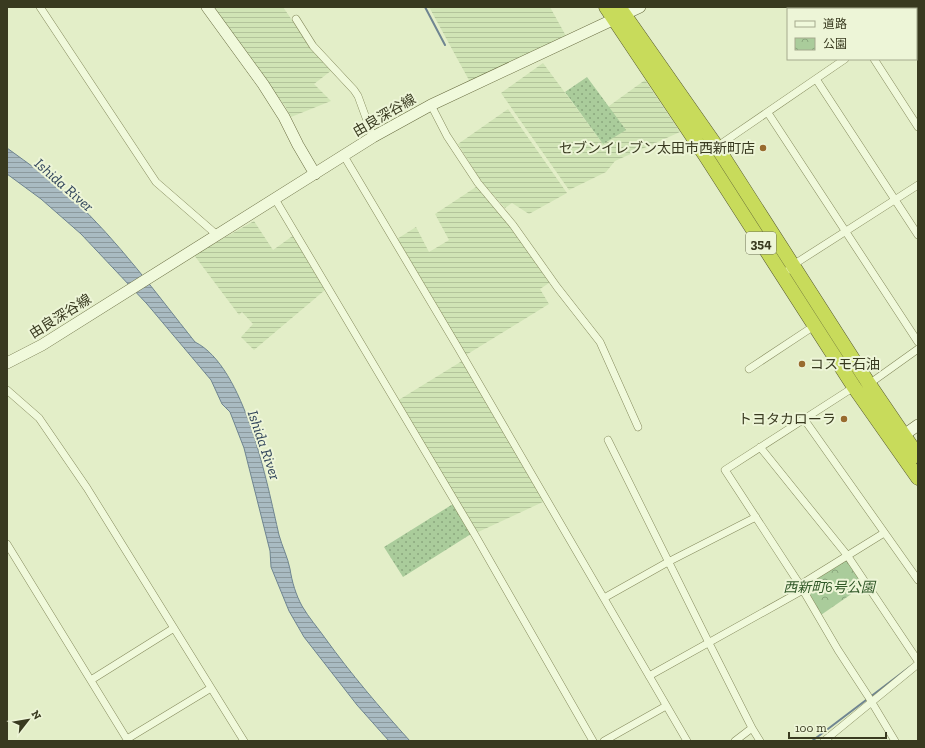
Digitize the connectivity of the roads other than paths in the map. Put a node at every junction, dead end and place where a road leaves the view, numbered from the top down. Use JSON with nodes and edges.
{"nodes":[{"id":1,"x":40,"y":7,"type":"edge"},
{"id":2,"x":207,"y":7,"type":"edge"},
{"id":3,"x":606,"y":7,"type":"edge"},
{"id":4,"x":640,"y":7,"type":"edge"},
{"id":5,"x":619,"y":14,"type":"edge"},
{"id":6,"x":917,"y":17,"type":"edge"},
{"id":7,"x":296,"y":19,"type":"dead end"},
{"id":8,"x":918,"y":21,"type":"edge"},
{"id":9,"x":844,"y":60,"type":"edge"},
{"id":10,"x":875,"y":60,"type":"edge"},
{"id":11,"x":816,"y":79,"type":"junction"},
{"id":12,"x":432,"y":105,"type":"junction"},
{"id":13,"x":768,"y":113,"type":"junction"},
{"id":14,"x":918,"y":127,"type":"edge"},
{"id":15,"x":373,"y":137,"type":"junction"},
{"id":16,"x":716,"y":147,"type":"junction"},
{"id":17,"x":705,"y":155,"type":"junction"},
{"id":18,"x":344,"y":156,"type":"junction"},
{"id":19,"x":314,"y":174,"type":"junction"},
{"id":20,"x":918,"y":185,"type":"edge"},
{"id":21,"x":275,"y":199,"type":"junction"},
{"id":22,"x":895,"y":200,"type":"junction"},
{"id":23,"x":845,"y":232,"type":"junction"},
{"id":24,"x":217,"y":235,"type":"junction"},
{"id":25,"x":918,"y":235,"type":"edge"},
{"id":26,"x":793,"y":265,"type":"junction"},
{"id":27,"x":782,"y":276,"type":"junction"},
{"id":28,"x":814,"y":326,"type":"junction"},
{"id":29,"x":918,"y":342,"type":"edge"},
{"id":30,"x":918,"y":349,"type":"edge"},
{"id":31,"x":7,"y":363,"type":"edge"},
{"id":32,"x":749,"y":369,"type":"dead end"},
{"id":33,"x":869,"y":384,"type":"junction"},
{"id":34,"x":854,"y":386,"type":"junction"},
{"id":35,"x":7,"y":390,"type":"edge"},
{"id":36,"x":804,"y":419,"type":"junction"},
{"id":37,"x":918,"y":425,"type":"edge"},
{"id":38,"x":638,"y":427,"type":"dead end"},
{"id":39,"x":898,"y":439,"type":"junction"},
{"id":40,"x":608,"y":440,"type":"dead end"},
{"id":41,"x":760,"y":447,"type":"junction"},
{"id":42,"x":918,"y":456,"type":"edge"},
{"id":43,"x":918,"y":478,"type":"edge"},
{"id":44,"x":756,"y":517,"type":"junction"},
{"id":45,"x":884,"y":533,"type":"junction"},
{"id":46,"x":7,"y":544,"type":"edge"},
{"id":47,"x":847,"y":555,"type":"junction"},
{"id":48,"x":668,"y":562,"type":"junction"},
{"id":49,"x":918,"y":580,"type":"edge"},
{"id":50,"x":802,"y":588,"type":"junction"},
{"id":51,"x":604,"y":598,"type":"junction"},
{"id":52,"x":174,"y":628,"type":"junction"},
{"id":53,"x":709,"y":643,"type":"junction"},
{"id":54,"x":918,"y":661,"type":"edge"},
{"id":55,"x":918,"y":664,"type":"edge"},
{"id":56,"x":649,"y":676,"type":"junction"},
{"id":57,"x":90,"y":680,"type":"junction"},
{"id":58,"x":211,"y":688,"type":"junction"},
{"id":59,"x":871,"y":702,"type":"junction"},
{"id":60,"x":666,"y":706,"type":"junction"},
{"id":61,"x":752,"y":728,"type":"junction"},
{"id":62,"x":127,"y":740,"type":"edge"},
{"id":63,"x":244,"y":741,"type":"edge"},
{"id":64,"x":593,"y":741,"type":"edge"},
{"id":65,"x":604,"y":741,"type":"edge"},
{"id":66,"x":687,"y":741,"type":"edge"},
{"id":67,"x":735,"y":741,"type":"edge"},
{"id":68,"x":760,"y":741,"type":"edge"},
{"id":69,"x":825,"y":741,"type":"edge"},
{"id":70,"x":895,"y":741,"type":"edge"}],
"edges":[{"from":1,"to":24,"type":"street"},
{"from":2,"to":19,"type":"main road"},
{"from":3,"to":5,"type":"highway","number":"354"},
{"from":4,"to":5,"type":"main road","name":"由良深谷線"},
{"from":5,"to":12,"type":"main road","name":"由良深谷線"},
{"from":5,"to":16,"type":"highway","number":"354"},
{"from":5,"to":17,"type":"highway","number":"354"},
{"from":6,"to":8,"type":"street"},
{"from":7,"to":15,"type":"street"},
{"from":9,"to":11,"type":"street"},
{"from":10,"to":14,"type":"street"},
{"from":11,"to":13,"type":"street"},
{"from":11,"to":22,"type":"street"},
{"from":12,"to":15,"type":"main road","name":"由良深谷線"},
{"from":12,"to":38,"type":"street"},
{"from":13,"to":16,"type":"street"},
{"from":13,"to":23,"type":"street"},
{"from":15,"to":18,"type":"main road","name":"由良深谷線"},
{"from":16,"to":17,"type":"street"},
{"from":16,"to":26,"type":"highway","number":"354"},
{"from":17,"to":27,"type":"highway","number":"354"},
{"from":18,"to":19,"type":"main road","name":"由良深谷線"},
{"from":18,"to":51,"type":"street"},
{"from":19,"to":21,"type":"main road","name":"由良深谷線"},
{"from":20,"to":22,"type":"street"},
{"from":21,"to":24,"type":"main road","name":"由良深谷線"},
{"from":21,"to":64,"type":"street"},
{"from":22,"to":23,"type":"street"},
{"from":22,"to":25,"type":"street"},
{"from":23,"to":26,"type":"street"},
{"from":23,"to":29,"type":"street"},
{"from":24,"to":31,"type":"main road","name":"由良深谷線"},
{"from":26,"to":27,"type":"street"},
{"from":26,"to":33,"type":"highway","number":"354"},
{"from":27,"to":28,"type":"highway","number":"354"},
{"from":28,"to":32,"type":"street"},
{"from":28,"to":34,"type":"highway","number":"354"},
{"from":30,"to":33,"type":"street"},
{"from":33,"to":39,"type":"highway","number":"354"},
{"from":34,"to":36,"type":"street"},
{"from":34,"to":39,"type":"highway","number":"354"},
{"from":35,"to":52,"type":"street"},
{"from":36,"to":41,"type":"street"},
{"from":36,"to":45,"type":"street"},
{"from":37,"to":39,"type":"main road"},
{"from":39,"to":42,"type":"highway","number":"354"},
{"from":39,"to":43,"type":"highway","number":"354"},
{"from":40,"to":48,"type":"street"},
{"from":41,"to":44,"type":"street"},
{"from":41,"to":47,"type":"street"},
{"from":44,"to":48,"type":"street"},
{"from":44,"to":50,"type":"street"},
{"from":45,"to":47,"type":"street"},
{"from":45,"to":49,"type":"street"},
{"from":46,"to":57,"type":"street"},
{"from":47,"to":50,"type":"street"},
{"from":47,"to":54,"type":"street"},
{"from":48,"to":51,"type":"street"},
{"from":48,"to":53,"type":"street"},
{"from":50,"to":53,"type":"street"},
{"from":50,"to":59,"type":"street"},
{"from":51,"to":56,"type":"street"},
{"from":52,"to":57,"type":"street"},
{"from":52,"to":58,"type":"street"},
{"from":53,"to":56,"type":"street"},
{"from":53,"to":61,"type":"street"},
{"from":55,"to":59,"type":"street"},
{"from":56,"to":60,"type":"street"},
{"from":57,"to":62,"type":"street"},
{"from":58,"to":62,"type":"street"},
{"from":58,"to":63,"type":"street"},
{"from":59,"to":69,"type":"street"},
{"from":59,"to":70,"type":"street"},
{"from":60,"to":65,"type":"street"},
{"from":60,"to":66,"type":"street"},
{"from":61,"to":67,"type":"street"},
{"from":61,"to":68,"type":"street"}]}
